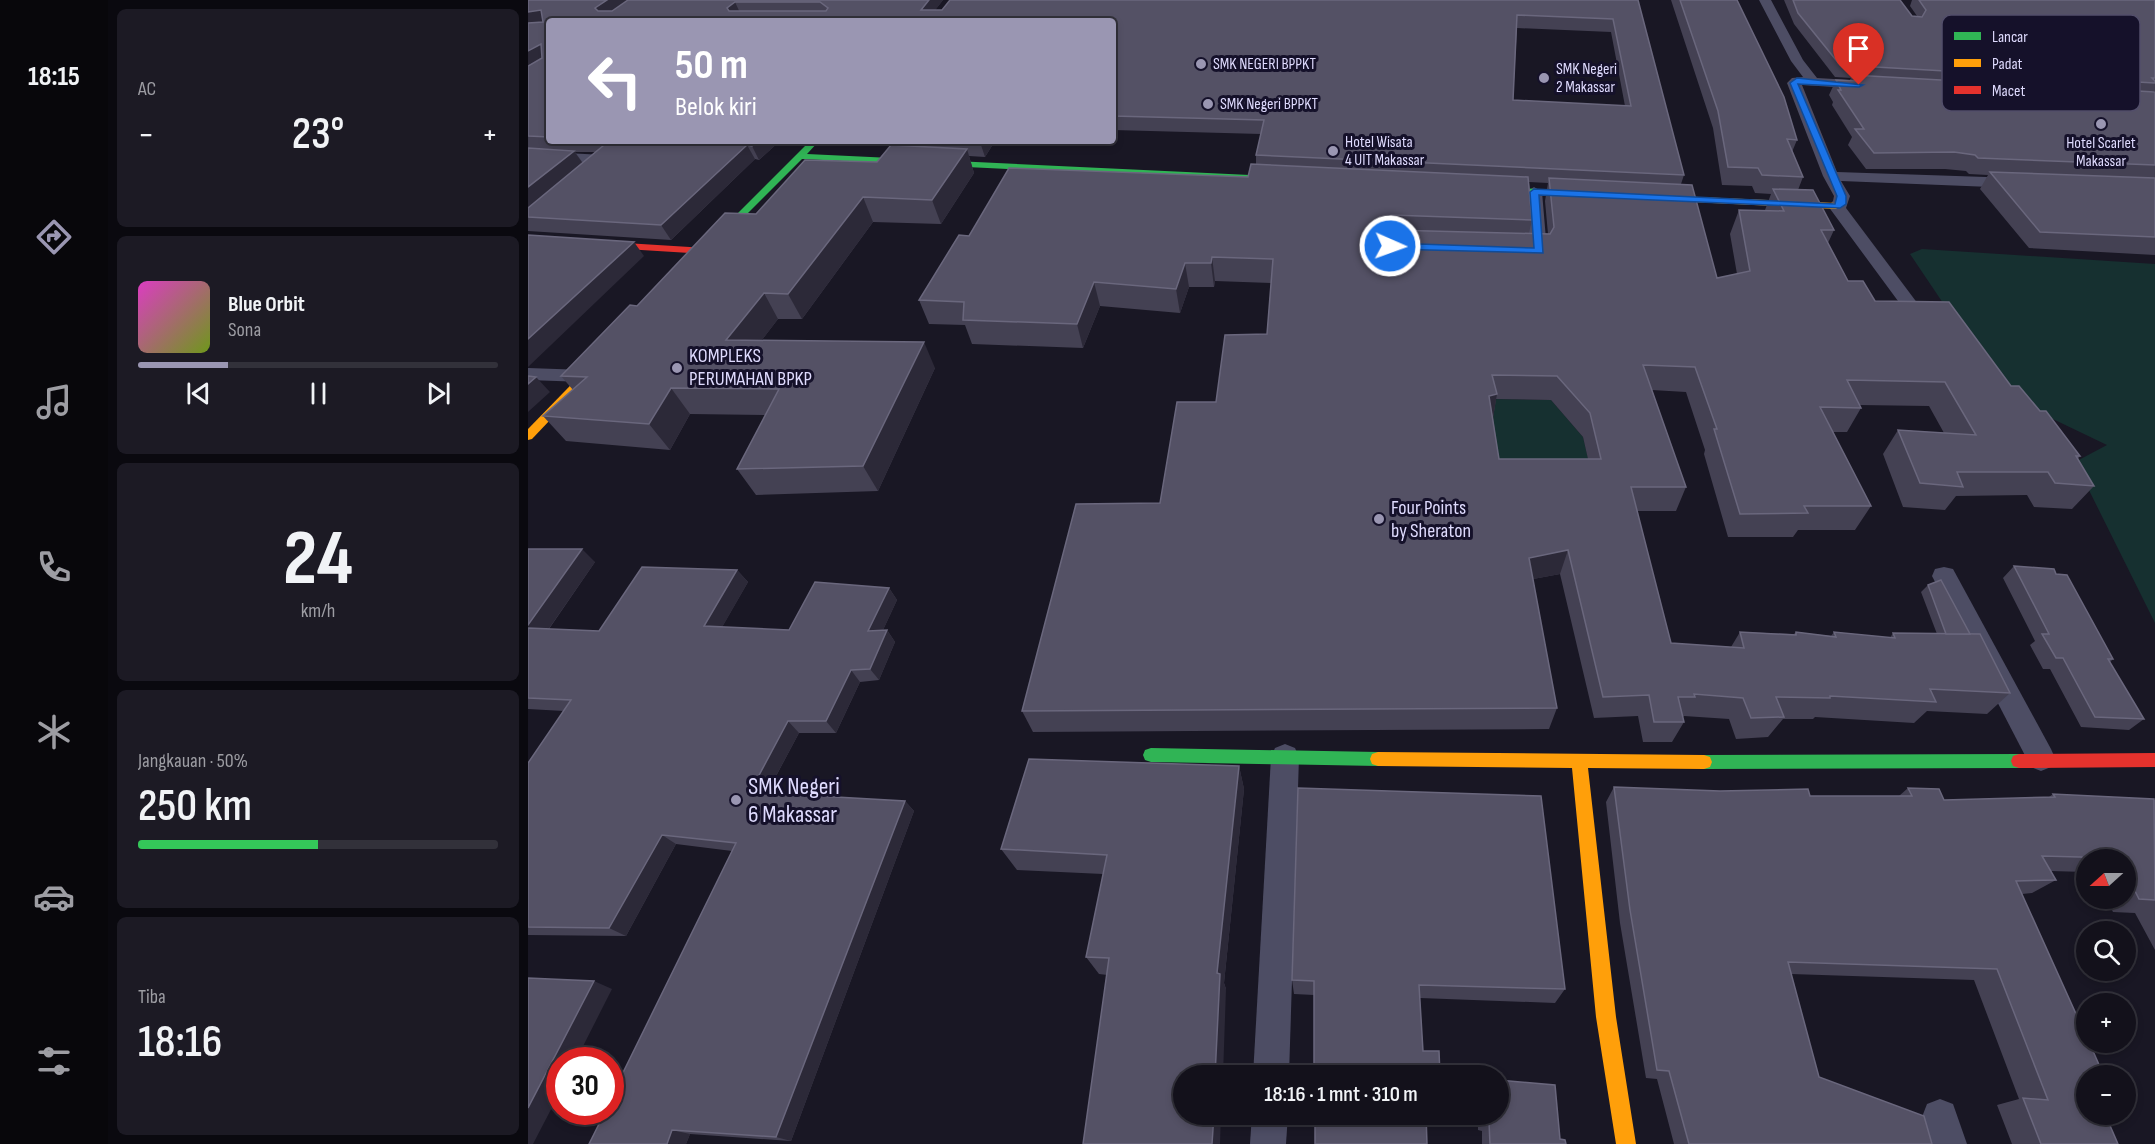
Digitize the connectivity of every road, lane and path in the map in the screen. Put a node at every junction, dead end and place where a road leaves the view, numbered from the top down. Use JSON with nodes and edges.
{"nodes":[{"id":1,"x":1765,"y":0,"type":"edge"},
{"id":2,"x":1812,"y":81,"type":"junction"},
{"id":3,"x":1883,"y":86,"type":"edge"},
{"id":4,"x":812,"y":144,"type":"edge"},
{"id":5,"x":528,"y":155,"type":"edge"},
{"id":6,"x":801,"y":156,"type":"junction"},
{"id":7,"x":1832,"y":176,"type":"junction"},
{"id":8,"x":1260,"y":178,"type":"edge"},
{"id":9,"x":574,"y":184,"type":"edge"},
{"id":10,"x":2035,"y":184,"type":"edge"},
{"id":11,"x":1475,"y":189,"type":"edge"},
{"id":12,"x":1534,"y":192,"type":"junction"},
{"id":13,"x":1606,"y":195,"type":"edge"},
{"id":14,"x":1642,"y":197,"type":"edge"},
{"id":15,"x":1836,"y":206,"type":"junction"},
{"id":16,"x":528,"y":240,"type":"edge"},
{"id":17,"x":1505,"y":250,"type":"edge"},
{"id":18,"x":706,"y":251,"type":"junction"},
{"id":19,"x":690,"y":268,"type":"edge"},
{"id":20,"x":1918,"y":316,"type":"edge"},
{"id":21,"x":617,"y":343,"type":"edge"},
{"id":22,"x":528,"y":374,"type":"edge"},
{"id":23,"x":585,"y":376,"type":"junction"},
{"id":24,"x":528,"y":436,"type":"edge"},
{"id":25,"x":1944,"y":576,"type":"dead end"},
{"id":26,"x":1151,"y":755,"type":"dead end"},
{"id":27,"x":1285,"y":757,"type":"junction"},
{"id":28,"x":2041,"y":758,"type":"junction"},
{"id":29,"x":2155,"y":759,"type":"edge"},
{"id":30,"x":1579,"y":763,"type":"junction"},
{"id":31,"x":1271,"y":1065,"type":"edge"},
{"id":32,"x":1269,"y":1125,"type":"edge"},
{"id":33,"x":1268,"y":1144,"type":"edge"},
{"id":34,"x":1626,"y":1144,"type":"edge"}],
"edges":[{"from":1,"to":2,"type":"street"},
{"from":2,"to":3,"type":"street"},
{"from":2,"to":7,"type":"street"},
{"from":4,"to":6,"type":"street"},
{"from":5,"to":9,"type":"street"},
{"from":6,"to":8,"type":"street"},
{"from":6,"to":18,"type":"street"},
{"from":7,"to":10,"type":"street"},
{"from":7,"to":15,"type":"street"},
{"from":11,"to":12,"type":"street"},
{"from":12,"to":13,"type":"street"},
{"from":12,"to":17,"type":"street"},
{"from":14,"to":15,"type":"street"},
{"from":15,"to":20,"type":"street"},
{"from":16,"to":18,"type":"street"},
{"from":18,"to":19,"type":"street"},
{"from":21,"to":23,"type":"street"},
{"from":22,"to":23,"type":"street"},
{"from":23,"to":24,"type":"street"},
{"from":25,"to":28,"type":"street"},
{"from":26,"to":27,"type":"street"},
{"from":27,"to":30,"type":"street"},
{"from":27,"to":31,"type":"street"},
{"from":28,"to":29,"type":"street"},
{"from":28,"to":30,"type":"street"},
{"from":30,"to":34,"type":"street"},
{"from":32,"to":33,"type":"street"}]}
